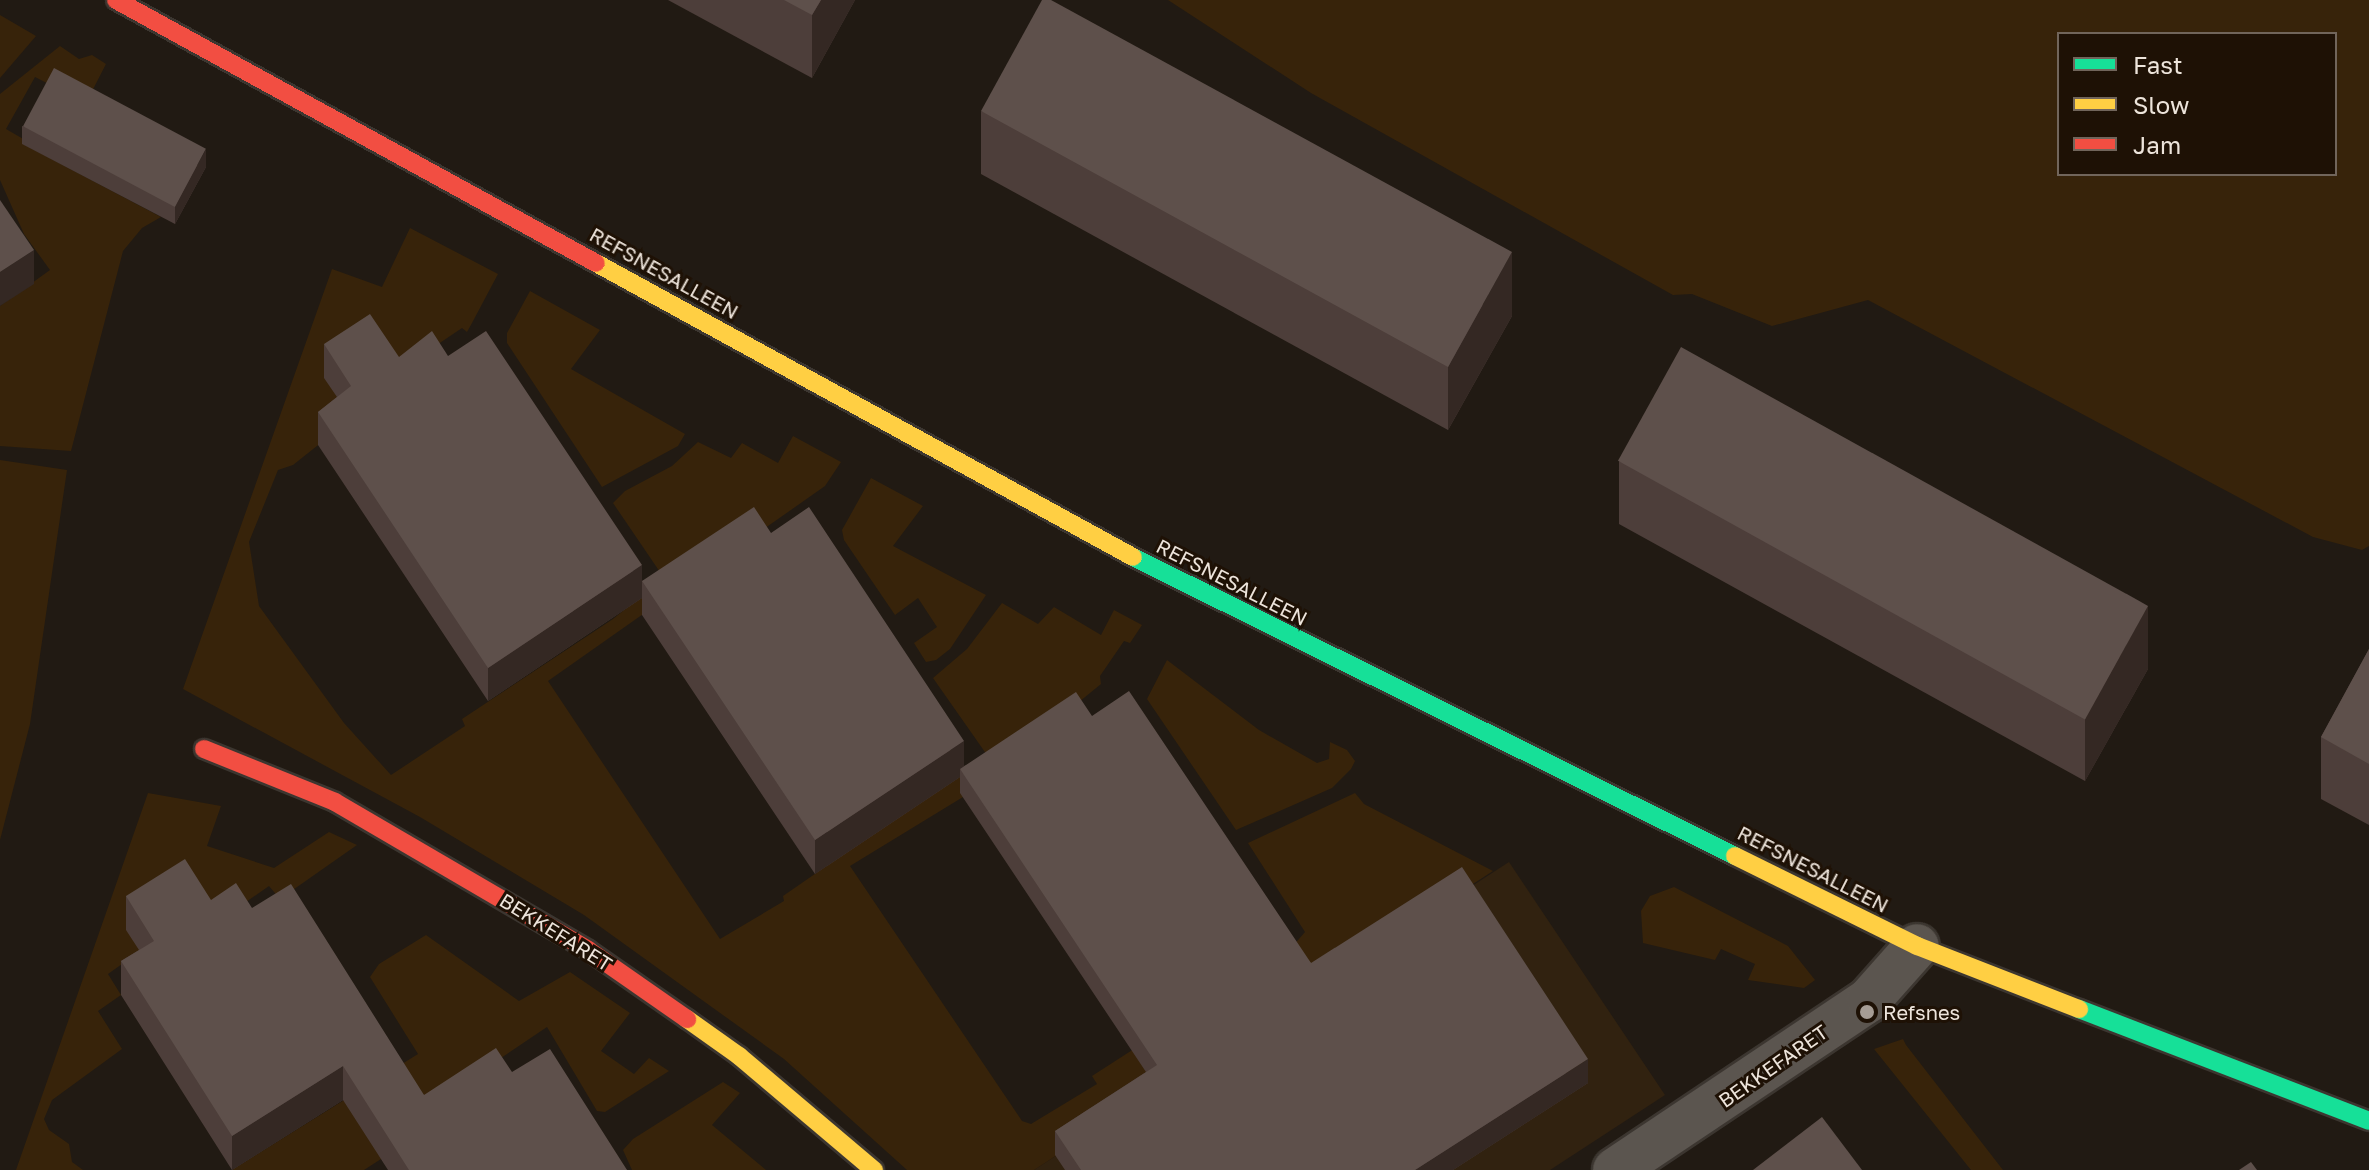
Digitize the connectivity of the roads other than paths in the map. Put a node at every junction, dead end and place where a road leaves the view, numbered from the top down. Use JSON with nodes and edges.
{"nodes":[{"id":1,"x":116,"y":0,"type":"edge"},
{"id":2,"x":204,"y":749,"type":"dead end"},
{"id":3,"x":1917,"y":946,"type":"junction"},
{"id":4,"x":2369,"y":1121,"type":"edge"},
{"id":5,"x":874,"y":1170,"type":"edge"},
{"id":6,"x":1615,"y":1170,"type":"edge"}],
"edges":[{"from":1,"to":3,"type":"street","name":"REFSNESALLEEN"},
{"from":2,"to":5,"type":"street","name":"BEKKEFARET"},
{"from":3,"to":4,"type":"street","name":"REFSNESALLEEN"},
{"from":3,"to":6,"type":"street","name":"BEKKEFARET"}]}
